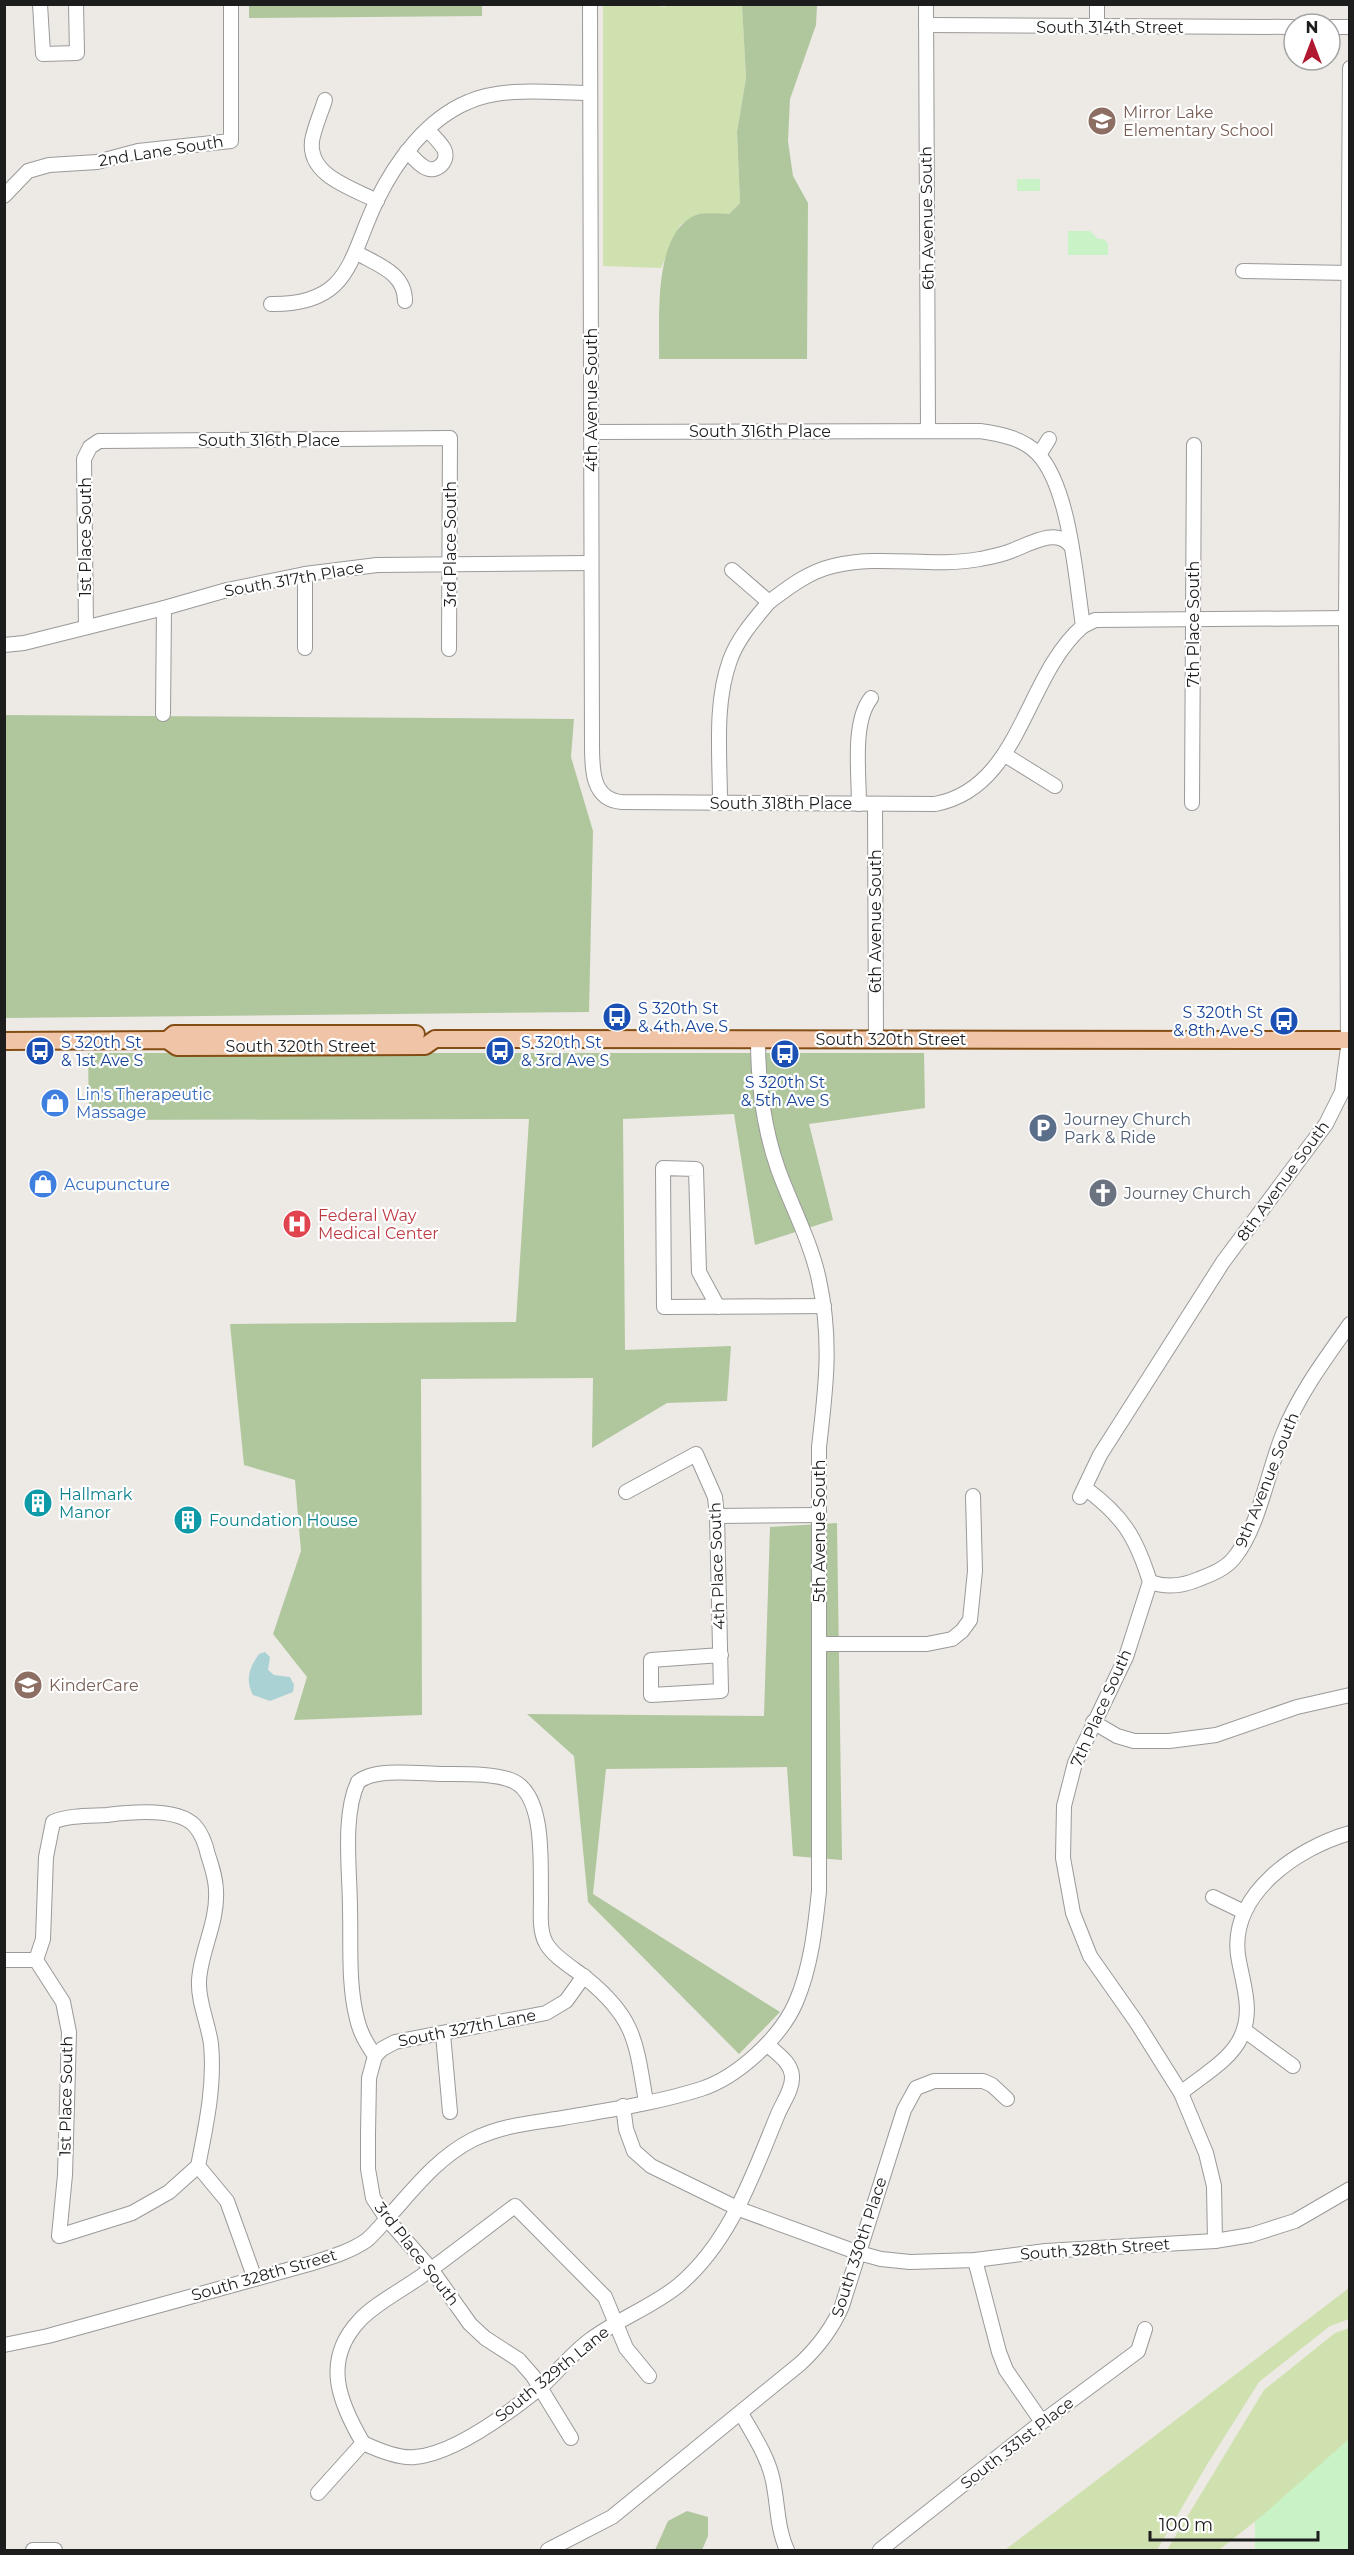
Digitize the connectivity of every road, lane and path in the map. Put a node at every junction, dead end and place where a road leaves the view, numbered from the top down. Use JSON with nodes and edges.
{"nodes":[{"id":1,"x":40,"y":4,"type":"edge"},
{"id":2,"x":76,"y":4,"type":"edge"},
{"id":3,"x":231,"y":4,"type":"edge"},
{"id":4,"x":590,"y":4,"type":"edge"},
{"id":5,"x":926,"y":4,"type":"edge"},
{"id":6,"x":1097,"y":4,"type":"edge"},
{"id":7,"x":926,"y":25,"type":"junction"},
{"id":8,"x":1097,"y":27,"type":"junction"},
{"id":9,"x":1282,"y":27,"type":"edge"},
{"id":10,"x":1350,"y":68,"type":"edge"},
{"id":11,"x":590,"y":93,"type":"junction"},
{"id":12,"x":325,"y":100,"type":"dead end"},
{"id":13,"x":428,"y":130,"type":"junction"},
{"id":14,"x":407,"y":152,"type":"junction"},
{"id":15,"x":4,"y":196,"type":"edge"},
{"id":16,"x":377,"y":201,"type":"junction"},
{"id":17,"x":357,"y":253,"type":"junction"},
{"id":18,"x":1243,"y":271,"type":"dead end"},
{"id":19,"x":1349,"y":273,"type":"edge"},
{"id":20,"x":405,"y":301,"type":"dead end"},
{"id":21,"x":271,"y":304,"type":"dead end"},
{"id":22,"x":928,"y":431,"type":"junction"},
{"id":23,"x":592,"y":432,"type":"junction"},
{"id":24,"x":1349,"y":437,"type":"edge"},
{"id":25,"x":450,"y":438,"type":"joint"},
{"id":26,"x":1048,"y":439,"type":"dead end"},
{"id":27,"x":1194,"y":445,"type":"dead end"},
{"id":28,"x":90,"y":447,"type":"joint"},
{"id":29,"x":1039,"y":455,"type":"junction"},
{"id":30,"x":1070,"y":545,"type":"junction"},
{"id":31,"x":590,"y":563,"type":"junction"},
{"id":32,"x":450,"y":564,"type":"junction"},
{"id":33,"x":732,"y":570,"type":"dead end"},
{"id":34,"x":305,"y":574,"type":"junction"},
{"id":35,"x":769,"y":602,"type":"junction"},
{"id":36,"x":164,"y":608,"type":"junction"},
{"id":37,"x":1348,"y":618,"type":"edge"},
{"id":38,"x":1192,"y":619,"type":"junction"},
{"id":39,"x":1083,"y":626,"type":"junction"},
{"id":40,"x":86,"y":627,"type":"junction"},
{"id":41,"x":4,"y":645,"type":"edge"},
{"id":42,"x":305,"y":648,"type":"dead end"},
{"id":43,"x":449,"y":649,"type":"dead end"},
{"id":44,"x":871,"y":698,"type":"dead end"},
{"id":45,"x":163,"y":714,"type":"dead end"},
{"id":46,"x":1005,"y":755,"type":"junction"},
{"id":47,"x":1055,"y":786,"type":"dead end"},
{"id":48,"x":600,"y":793,"type":"joint"},
{"id":49,"x":720,"y":803,"type":"junction"},
{"id":50,"x":1192,"y":803,"type":"dead end"},
{"id":51,"x":859,"y":804,"type":"junction"},
{"id":52,"x":875,"y":804,"type":"junction"},
{"id":53,"x":1348,"y":957,"type":"edge"},
{"id":54,"x":758,"y":1039,"type":"junction"},
{"id":55,"x":876,"y":1039,"type":"junction"},
{"id":56,"x":1349,"y":1039,"type":"edge"},
{"id":57,"x":4,"y":1041,"type":"edge"},
{"id":58,"x":824,"y":1306,"type":"junction"},
{"id":59,"x":718,"y":1307,"type":"junction"},
{"id":60,"x":1350,"y":1324,"type":"edge"},
{"id":61,"x":626,"y":1492,"type":"dead end"},
{"id":62,"x":973,"y":1496,"type":"dead end"},
{"id":63,"x":819,"y":1515,"type":"junction"},
{"id":64,"x":717,"y":1516,"type":"junction"},
{"id":65,"x":1150,"y":1582,"type":"junction"},
{"id":66,"x":819,"y":1644,"type":"junction"},
{"id":67,"x":721,"y":1655,"type":"junction"},
{"id":68,"x":1350,"y":1695,"type":"edge"},
{"id":69,"x":1093,"y":1722,"type":"junction"},
{"id":70,"x":1350,"y":1833,"type":"edge"},
{"id":71,"x":1213,"y":1897,"type":"dead end"},
{"id":72,"x":1244,"y":1912,"type":"junction"},
{"id":73,"x":4,"y":1960,"type":"edge"},
{"id":74,"x":36,"y":1960,"type":"junction"},
{"id":75,"x":584,"y":1976,"type":"junction"},
{"id":76,"x":782,"y":2028,"type":"joint"},
{"id":77,"x":1244,"y":2030,"type":"junction"},
{"id":78,"x":443,"y":2034,"type":"junction"},
{"id":79,"x":768,"y":2044,"type":"junction"},
{"id":80,"x":375,"y":2056,"type":"junction"},
{"id":81,"x":1293,"y":2066,"type":"dead end"},
{"id":82,"x":1181,"y":2093,"type":"junction"},
{"id":83,"x":1007,"y":2099,"type":"dead end"},
{"id":84,"x":646,"y":2102,"type":"junction"},
{"id":85,"x":623,"y":2106,"type":"junction"},
{"id":86,"x":450,"y":2112,"type":"dead end"},
{"id":87,"x":198,"y":2166,"type":"junction"},
{"id":88,"x":1350,"y":2189,"type":"edge"},
{"id":89,"x":739,"y":2209,"type":"junction"},
{"id":90,"x":387,"y":2218,"type":"junction"},
{"id":91,"x":1215,"y":2241,"type":"junction"},
{"id":92,"x":859,"y":2253,"type":"junction"},
{"id":93,"x":975,"y":2260,"type":"junction"},
{"id":94,"x":431,"y":2270,"type":"junction"},
{"id":95,"x":255,"y":2279,"type":"junction"},
{"id":96,"x":615,"y":2323,"type":"junction"},
{"id":97,"x":1144,"y":2329,"type":"dead end"},
{"id":98,"x":4,"y":2345,"type":"edge"},
{"id":99,"x":649,"y":2376,"type":"dead end"},
{"id":100,"x":541,"y":2386,"type":"junction"},
{"id":101,"x":741,"y":2413,"type":"junction"},
{"id":102,"x":1042,"y":2422,"type":"junction"},
{"id":103,"x":571,"y":2438,"type":"dead end"},
{"id":104,"x":363,"y":2443,"type":"junction"},
{"id":105,"x":318,"y":2493,"type":"dead end"},
{"id":106,"x":33,"y":2550,"type":"edge"},
{"id":107,"x":55,"y":2550,"type":"edge"},
{"id":108,"x":548,"y":2550,"type":"edge"},
{"id":109,"x":787,"y":2550,"type":"edge"},
{"id":110,"x":880,"y":2550,"type":"edge"}],
"edges":[{"from":1,"to":2,"type":"street"},
{"from":3,"to":15,"type":"street","name":"2nd Lane South"},
{"from":4,"to":11,"type":"street","name":"4th Avenue South"},
{"from":5,"to":7,"type":"street","name":"6th Avenue South"},
{"from":6,"to":8,"type":"street"},
{"from":7,"to":8,"type":"street","name":"South 314th Street"},
{"from":7,"to":22,"type":"street","name":"6th Avenue South"},
{"from":8,"to":9,"type":"street","name":"South 314th Street"},
{"from":10,"to":19,"type":"street","name":"8th Avenue South"},
{"from":11,"to":13,"type":"street"},
{"from":11,"to":23,"type":"street","name":"4th Avenue South"},
{"from":12,"to":16,"type":"street"},
{"from":13,"to":14,"type":"street"},
{"from":13,"to":14,"type":"street"},
{"from":14,"to":16,"type":"street"},
{"from":16,"to":17,"type":"street"},
{"from":17,"to":20,"type":"street"},
{"from":17,"to":21,"type":"street"},
{"from":18,"to":19,"type":"street"},
{"from":19,"to":24,"type":"street","name":"8th Avenue South"},
{"from":22,"to":23,"type":"street","name":"South 316th Place"},
{"from":22,"to":29,"type":"street","name":"South 316th Place"},
{"from":23,"to":31,"type":"street","name":"4th Avenue South"},
{"from":24,"to":37,"type":"street","name":"8th Avenue South"},
{"from":25,"to":28,"type":"street","name":"South 316th Place"},
{"from":25,"to":32,"type":"street","name":"3rd Place South"},
{"from":26,"to":29,"type":"street"},
{"from":27,"to":38,"type":"street","name":"7th Place South"},
{"from":28,"to":40,"type":"street","name":"1st Place South"},
{"from":29,"to":30,"type":"street"},
{"from":30,"to":35,"type":"street"},
{"from":30,"to":39,"type":"street"},
{"from":31,"to":32,"type":"street","name":"South 317th Place"},
{"from":31,"to":48,"type":"street","name":"4th Avenue South"},
{"from":32,"to":34,"type":"street","name":"South 317th Place"},
{"from":32,"to":43,"type":"street","name":"3rd Place South"},
{"from":33,"to":35,"type":"street"},
{"from":34,"to":36,"type":"street","name":"South 317th Place"},
{"from":34,"to":42,"type":"street"},
{"from":35,"to":49,"type":"street"},
{"from":36,"to":40,"type":"street","name":"South 317th Place"},
{"from":36,"to":45,"type":"street"},
{"from":37,"to":38,"type":"street"},
{"from":37,"to":53,"type":"street","name":"8th Avenue South"},
{"from":38,"to":39,"type":"street"},
{"from":38,"to":50,"type":"street","name":"7th Place South"},
{"from":39,"to":46,"type":"street"},
{"from":40,"to":41,"type":"street","name":"South 317th Place"},
{"from":44,"to":51,"type":"street"},
{"from":46,"to":47,"type":"street"},
{"from":46,"to":52,"type":"street","name":"South 318th Place"},
{"from":48,"to":49,"type":"street","name":"South 318th Place"},
{"from":49,"to":51,"type":"street","name":"South 318th Place"},
{"from":51,"to":52,"type":"street","name":"South 318th Place"},
{"from":52,"to":55,"type":"street","name":"6th Avenue South"},
{"from":53,"to":56,"type":"street","name":"8th Avenue South"},
{"from":54,"to":55,"type":"main road","name":"South 320th Street"},
{"from":54,"to":57,"type":"main road","name":"South 320th Street"},
{"from":54,"to":58,"type":"street","name":"5th Avenue South"},
{"from":55,"to":56,"type":"main road","name":"South 320th Street"},
{"from":56,"to":65,"type":"street","name":"8th Avenue South"},
{"from":58,"to":59,"type":"street"},
{"from":58,"to":63,"type":"street","name":"5th Avenue South"},
{"from":59,"to":59,"type":"street"},
{"from":60,"to":65,"type":"street","name":"9th Avenue South"},
{"from":61,"to":64,"type":"street","name":"4th Place South"},
{"from":62,"to":66,"type":"street"},
{"from":63,"to":64,"type":"street"},
{"from":63,"to":66,"type":"street","name":"5th Avenue South"},
{"from":64,"to":67,"type":"street","name":"4th Place South"},
{"from":65,"to":69,"type":"street","name":"7th Place South"},
{"from":66,"to":76,"type":"street","name":"5th Avenue South"},
{"from":67,"to":67,"type":"street","name":"4th Place South"},
{"from":68,"to":69,"type":"street"},
{"from":69,"to":82,"type":"street","name":"7th Place South"},
{"from":70,"to":72,"type":"street"},
{"from":71,"to":72,"type":"street"},
{"from":72,"to":77,"type":"street"},
{"from":73,"to":74,"type":"street"},
{"from":74,"to":87,"type":"street","name":"1st Place South"},
{"from":74,"to":87,"type":"street"},
{"from":75,"to":78,"type":"street","name":"South 327th Lane"},
{"from":75,"to":80,"type":"street"},
{"from":75,"to":84,"type":"street"},
{"from":76,"to":79,"type":"street","name":"South 328th Street"},
{"from":77,"to":81,"type":"street"},
{"from":77,"to":82,"type":"street"},
{"from":78,"to":80,"type":"street","name":"South 327th Lane"},
{"from":78,"to":86,"type":"street"},
{"from":79,"to":84,"type":"street","name":"South 328th Street"},
{"from":79,"to":89,"type":"street","name":"South 329th Lane"},
{"from":80,"to":90,"type":"street","name":"3rd Place South"},
{"from":82,"to":91,"type":"street","name":"7th Place South"},
{"from":83,"to":92,"type":"street","name":"South 330th Place"},
{"from":84,"to":85,"type":"street","name":"South 328th Street"},
{"from":85,"to":89,"type":"street","name":"South 328th Street"},
{"from":85,"to":90,"type":"street","name":"South 328th Street"},
{"from":87,"to":95,"type":"street"},
{"from":88,"to":91,"type":"street","name":"South 328th Street"},
{"from":89,"to":92,"type":"street","name":"South 328th Street"},
{"from":89,"to":96,"type":"street","name":"South 329th Lane"},
{"from":90,"to":94,"type":"street","name":"3rd Place South"},
{"from":90,"to":95,"type":"street","name":"South 328th Street"},
{"from":91,"to":93,"type":"street","name":"South 328th Street"},
{"from":92,"to":93,"type":"street","name":"South 328th Street"},
{"from":92,"to":101,"type":"street","name":"South 330th Place"},
{"from":93,"to":102,"type":"street"},
{"from":94,"to":96,"type":"street"},
{"from":94,"to":100,"type":"street","name":"3rd Place South"},
{"from":94,"to":104,"type":"street"},
{"from":95,"to":98,"type":"street","name":"South 328th Street"},
{"from":96,"to":99,"type":"street"},
{"from":96,"to":100,"type":"street","name":"South 329th Lane"},
{"from":97,"to":102,"type":"street","name":"South 331st Place"},
{"from":100,"to":103,"type":"street","name":"3rd Place South"},
{"from":100,"to":104,"type":"street","name":"South 329th Lane"},
{"from":101,"to":108,"type":"street","name":"South 330th Place"},
{"from":101,"to":109,"type":"street"},
{"from":102,"to":110,"type":"street","name":"South 331st Place"},
{"from":104,"to":105,"type":"street"},
{"from":106,"to":107,"type":"street"}]}
